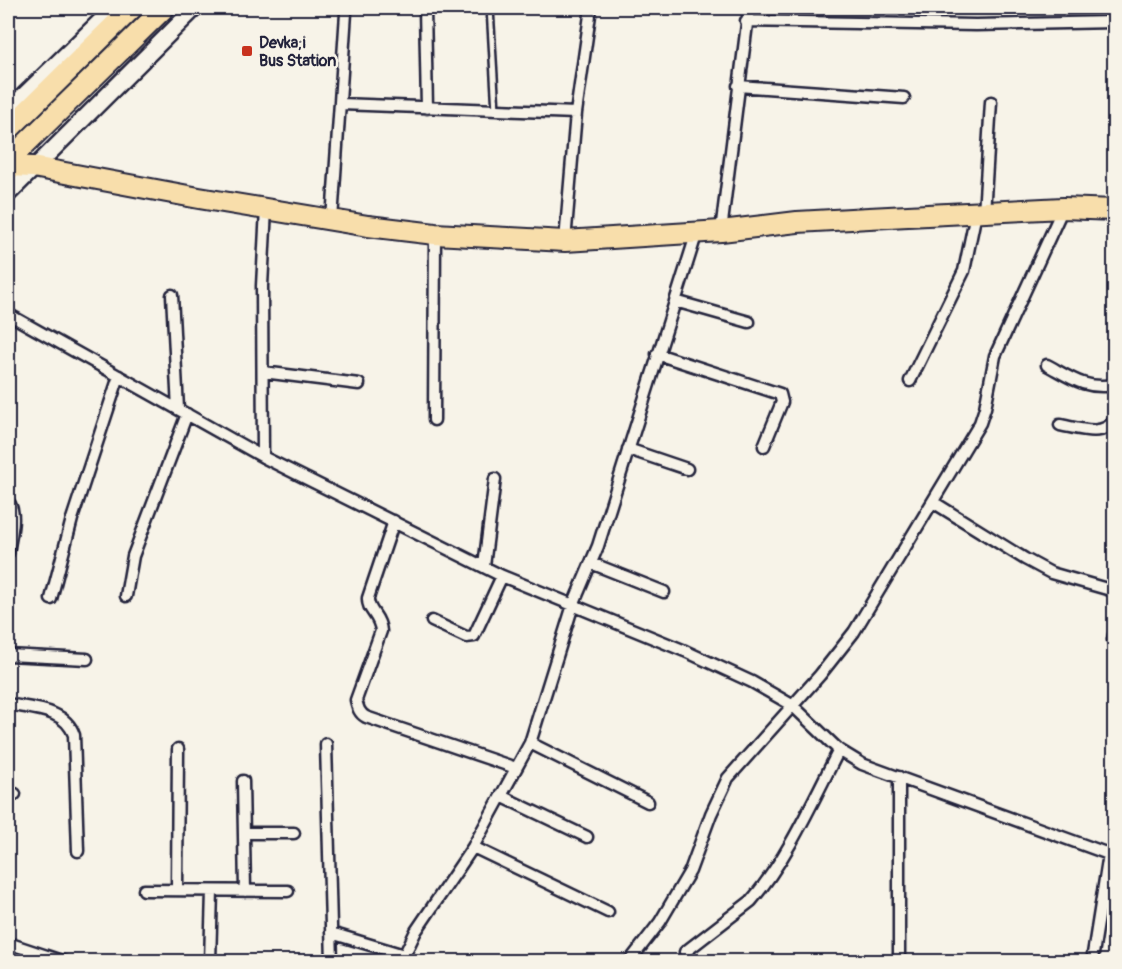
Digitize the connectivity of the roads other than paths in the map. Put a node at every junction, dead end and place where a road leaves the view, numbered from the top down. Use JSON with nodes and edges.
{"nodes":[{"id":1,"x":114,"y":8,"type":"edge"},
{"id":2,"x":132,"y":8,"type":"edge"},
{"id":3,"x":164,"y":8,"type":"edge"},
{"id":4,"x":195,"y":8,"type":"edge"},
{"id":5,"x":425,"y":8,"type":"edge"},
{"id":6,"x":490,"y":8,"type":"edge"},
{"id":7,"x":591,"y":8,"type":"edge"},
{"id":8,"x":749,"y":8,"type":"edge"},
{"id":9,"x":346,"y":13,"type":"dead end"},
{"id":10,"x":746,"y":21,"type":"junction"},
{"id":11,"x":1114,"y":22,"type":"edge"},
{"id":12,"x":738,"y":86,"type":"junction"},
{"id":13,"x":904,"y":98,"type":"dead end"},
{"id":14,"x":991,"y":102,"type":"dead end"},
{"id":15,"x":341,"y":104,"type":"junction"},
{"id":16,"x":427,"y":108,"type":"junction"},
{"id":17,"x":8,"y":111,"type":"edge"},
{"id":18,"x":496,"y":111,"type":"junction"},
{"id":19,"x":576,"y":113,"type":"junction"},
{"id":20,"x":8,"y":130,"type":"edge"},
{"id":21,"x":8,"y":164,"type":"edge"},
{"id":22,"x":33,"y":167,"type":"junction"},
{"id":23,"x":8,"y":194,"type":"edge"},
{"id":24,"x":1063,"y":208,"type":"junction"},
{"id":25,"x":266,"y":209,"type":"junction"},
{"id":26,"x":1114,"y":210,"type":"edge"},
{"id":27,"x":980,"y":213,"type":"junction"},
{"id":28,"x":332,"y":220,"type":"junction"},
{"id":29,"x":721,"y":231,"type":"junction"},
{"id":30,"x":697,"y":232,"type":"junction"},
{"id":31,"x":435,"y":234,"type":"junction"},
{"id":32,"x":565,"y":241,"type":"junction"},
{"id":33,"x":172,"y":295,"type":"dead end"},
{"id":34,"x":675,"y":301,"type":"junction"},
{"id":35,"x":8,"y":314,"type":"edge"},
{"id":36,"x":749,"y":322,"type":"dead end"},
{"id":37,"x":657,"y":354,"type":"junction"},
{"id":38,"x":1047,"y":365,"type":"dead end"},
{"id":39,"x":263,"y":372,"type":"junction"},
{"id":40,"x":119,"y":376,"type":"junction"},
{"id":41,"x":910,"y":381,"type":"dead end"},
{"id":42,"x":359,"y":384,"type":"dead end"},
{"id":43,"x":1114,"y":385,"type":"edge"},
{"id":44,"x":182,"y":412,"type":"junction"},
{"id":45,"x":434,"y":420,"type":"dead end"},
{"id":46,"x":1114,"y":420,"type":"edge"},
{"id":47,"x":1060,"y":425,"type":"dead end"},
{"id":48,"x":764,"y":446,"type":"dead end"},
{"id":49,"x":628,"y":449,"type":"junction"},
{"id":50,"x":263,"y":457,"type":"junction"},
{"id":51,"x":687,"y":469,"type":"dead end"},
{"id":52,"x":495,"y":479,"type":"dead end"},
{"id":53,"x":8,"y":501,"type":"edge"},
{"id":54,"x":939,"y":506,"type":"junction"},
{"id":55,"x":394,"y":521,"type":"junction"},
{"id":56,"x":8,"y":553,"type":"edge"},
{"id":57,"x":591,"y":563,"type":"junction"},
{"id":58,"x":484,"y":566,"type":"junction"},
{"id":59,"x":502,"y":576,"type":"junction"},
{"id":60,"x":1114,"y":591,"type":"edge"},
{"id":61,"x":664,"y":592,"type":"dead end"},
{"id":62,"x":126,"y":596,"type":"dead end"},
{"id":63,"x":51,"y":598,"type":"dead end"},
{"id":64,"x":573,"y":605,"type":"junction"},
{"id":65,"x":432,"y":621,"type":"dead end"},
{"id":66,"x":8,"y":655,"type":"edge"},
{"id":67,"x":87,"y":659,"type":"dead end"},
{"id":68,"x":8,"y":704,"type":"edge"},
{"id":69,"x":792,"y":705,"type":"junction"},
{"id":70,"x":530,"y":743,"type":"junction"},
{"id":71,"x":326,"y":744,"type":"dead end"},
{"id":72,"x":178,"y":749,"type":"dead end"},
{"id":73,"x":839,"y":750,"type":"junction"},
{"id":74,"x":516,"y":768,"type":"junction"},
{"id":75,"x":899,"y":777,"type":"junction"},
{"id":76,"x":243,"y":781,"type":"dead end"},
{"id":77,"x":501,"y":796,"type":"junction"},
{"id":78,"x":648,"y":802,"type":"dead end"},
{"id":79,"x":244,"y":833,"type":"junction"},
{"id":80,"x":294,"y":833,"type":"dead end"},
{"id":81,"x":587,"y":837,"type":"dead end"},
{"id":82,"x":473,"y":847,"type":"junction"},
{"id":83,"x":78,"y":851,"type":"dead end"},
{"id":84,"x":1112,"y":855,"type":"edge"},
{"id":85,"x":144,"y":890,"type":"dead end"},
{"id":86,"x":177,"y":890,"type":"junction"},
{"id":87,"x":212,"y":891,"type":"junction"},
{"id":88,"x":245,"y":891,"type":"junction"},
{"id":89,"x":288,"y":891,"type":"dead end"},
{"id":90,"x":608,"y":912,"type":"dead end"},
{"id":91,"x":331,"y":933,"type":"junction"},
{"id":92,"x":8,"y":943,"type":"edge"},
{"id":93,"x":685,"y":952,"type":"dead end"},
{"id":94,"x":1093,"y":954,"type":"dead end"},
{"id":95,"x":402,"y":958,"type":"edge"},
{"id":96,"x":65,"y":962,"type":"edge"},
{"id":97,"x":210,"y":962,"type":"edge"},
{"id":98,"x":332,"y":962,"type":"edge"},
{"id":99,"x":629,"y":962,"type":"edge"},
{"id":100,"x":899,"y":962,"type":"edge"}],
"edges":[{"from":1,"to":17,"type":"street"},
{"from":2,"to":20,"type":"highway"},
{"from":3,"to":21,"type":"highway"},
{"from":4,"to":22,"type":"street"},
{"from":5,"to":16,"type":"street"},
{"from":6,"to":18,"type":"lane"},
{"from":7,"to":19,"type":"street"},
{"from":8,"to":10,"type":"street"},
{"from":9,"to":15,"type":"street"},
{"from":10,"to":11,"type":"street"},
{"from":10,"to":12,"type":"street"},
{"from":12,"to":13,"type":"street"},
{"from":12,"to":29,"type":"street"},
{"from":14,"to":27,"type":"street"},
{"from":15,"to":16,"type":"street"},
{"from":15,"to":28,"type":"street"},
{"from":16,"to":18,"type":"street"},
{"from":18,"to":19,"type":"street"},
{"from":19,"to":32,"type":"street"},
{"from":21,"to":22,"type":"highway"},
{"from":22,"to":23,"type":"street"},
{"from":22,"to":25,"type":"highway"},
{"from":24,"to":26,"type":"highway"},
{"from":24,"to":27,"type":"highway"},
{"from":24,"to":54,"type":"street"},
{"from":25,"to":28,"type":"highway"},
{"from":25,"to":39,"type":"street"},
{"from":27,"to":29,"type":"highway"},
{"from":27,"to":41,"type":"street"},
{"from":28,"to":31,"type":"highway"},
{"from":29,"to":30,"type":"highway"},
{"from":30,"to":32,"type":"highway"},
{"from":30,"to":34,"type":"street"},
{"from":31,"to":32,"type":"highway"},
{"from":31,"to":45,"type":"street"},
{"from":33,"to":44,"type":"street"},
{"from":34,"to":36,"type":"street"},
{"from":34,"to":37,"type":"street"},
{"from":35,"to":40,"type":"street"},
{"from":37,"to":48,"type":"street"},
{"from":37,"to":49,"type":"street"},
{"from":38,"to":43,"type":"street"},
{"from":39,"to":42,"type":"street"},
{"from":39,"to":50,"type":"street"},
{"from":40,"to":44,"type":"street"},
{"from":40,"to":63,"type":"street"},
{"from":44,"to":50,"type":"street"},
{"from":44,"to":62,"type":"street"},
{"from":46,"to":47,"type":"street"},
{"from":49,"to":51,"type":"street"},
{"from":49,"to":57,"type":"street"},
{"from":50,"to":55,"type":"street"},
{"from":52,"to":58,"type":"street"},
{"from":53,"to":56,"type":"street"},
{"from":54,"to":60,"type":"street"},
{"from":54,"to":69,"type":"street"},
{"from":55,"to":58,"type":"street"},
{"from":55,"to":74,"type":"street"},
{"from":57,"to":61,"type":"street"},
{"from":57,"to":64,"type":"street"},
{"from":58,"to":59,"type":"street"},
{"from":59,"to":64,"type":"street"},
{"from":59,"to":65,"type":"street"},
{"from":64,"to":69,"type":"street"},
{"from":64,"to":70,"type":"street"},
{"from":66,"to":67,"type":"street"},
{"from":68,"to":83,"type":"street"},
{"from":69,"to":73,"type":"street"},
{"from":69,"to":99,"type":"street"},
{"from":70,"to":74,"type":"street"},
{"from":70,"to":78,"type":"street"},
{"from":71,"to":91,"type":"street"},
{"from":72,"to":86,"type":"street"},
{"from":73,"to":75,"type":"street"},
{"from":73,"to":93,"type":"street"},
{"from":74,"to":77,"type":"street"},
{"from":75,"to":84,"type":"street"},
{"from":75,"to":100,"type":"street"},
{"from":76,"to":79,"type":"street"},
{"from":77,"to":81,"type":"street"},
{"from":77,"to":82,"type":"street"},
{"from":79,"to":80,"type":"street"},
{"from":79,"to":88,"type":"street"},
{"from":82,"to":90,"type":"street"},
{"from":82,"to":95,"type":"street"},
{"from":84,"to":94,"type":"street"},
{"from":85,"to":86,"type":"street"},
{"from":86,"to":87,"type":"street"},
{"from":87,"to":88,"type":"street"},
{"from":87,"to":97,"type":"street"},
{"from":88,"to":89,"type":"street"},
{"from":91,"to":95,"type":"street"},
{"from":91,"to":98,"type":"street"},
{"from":92,"to":96,"type":"street"}]}
